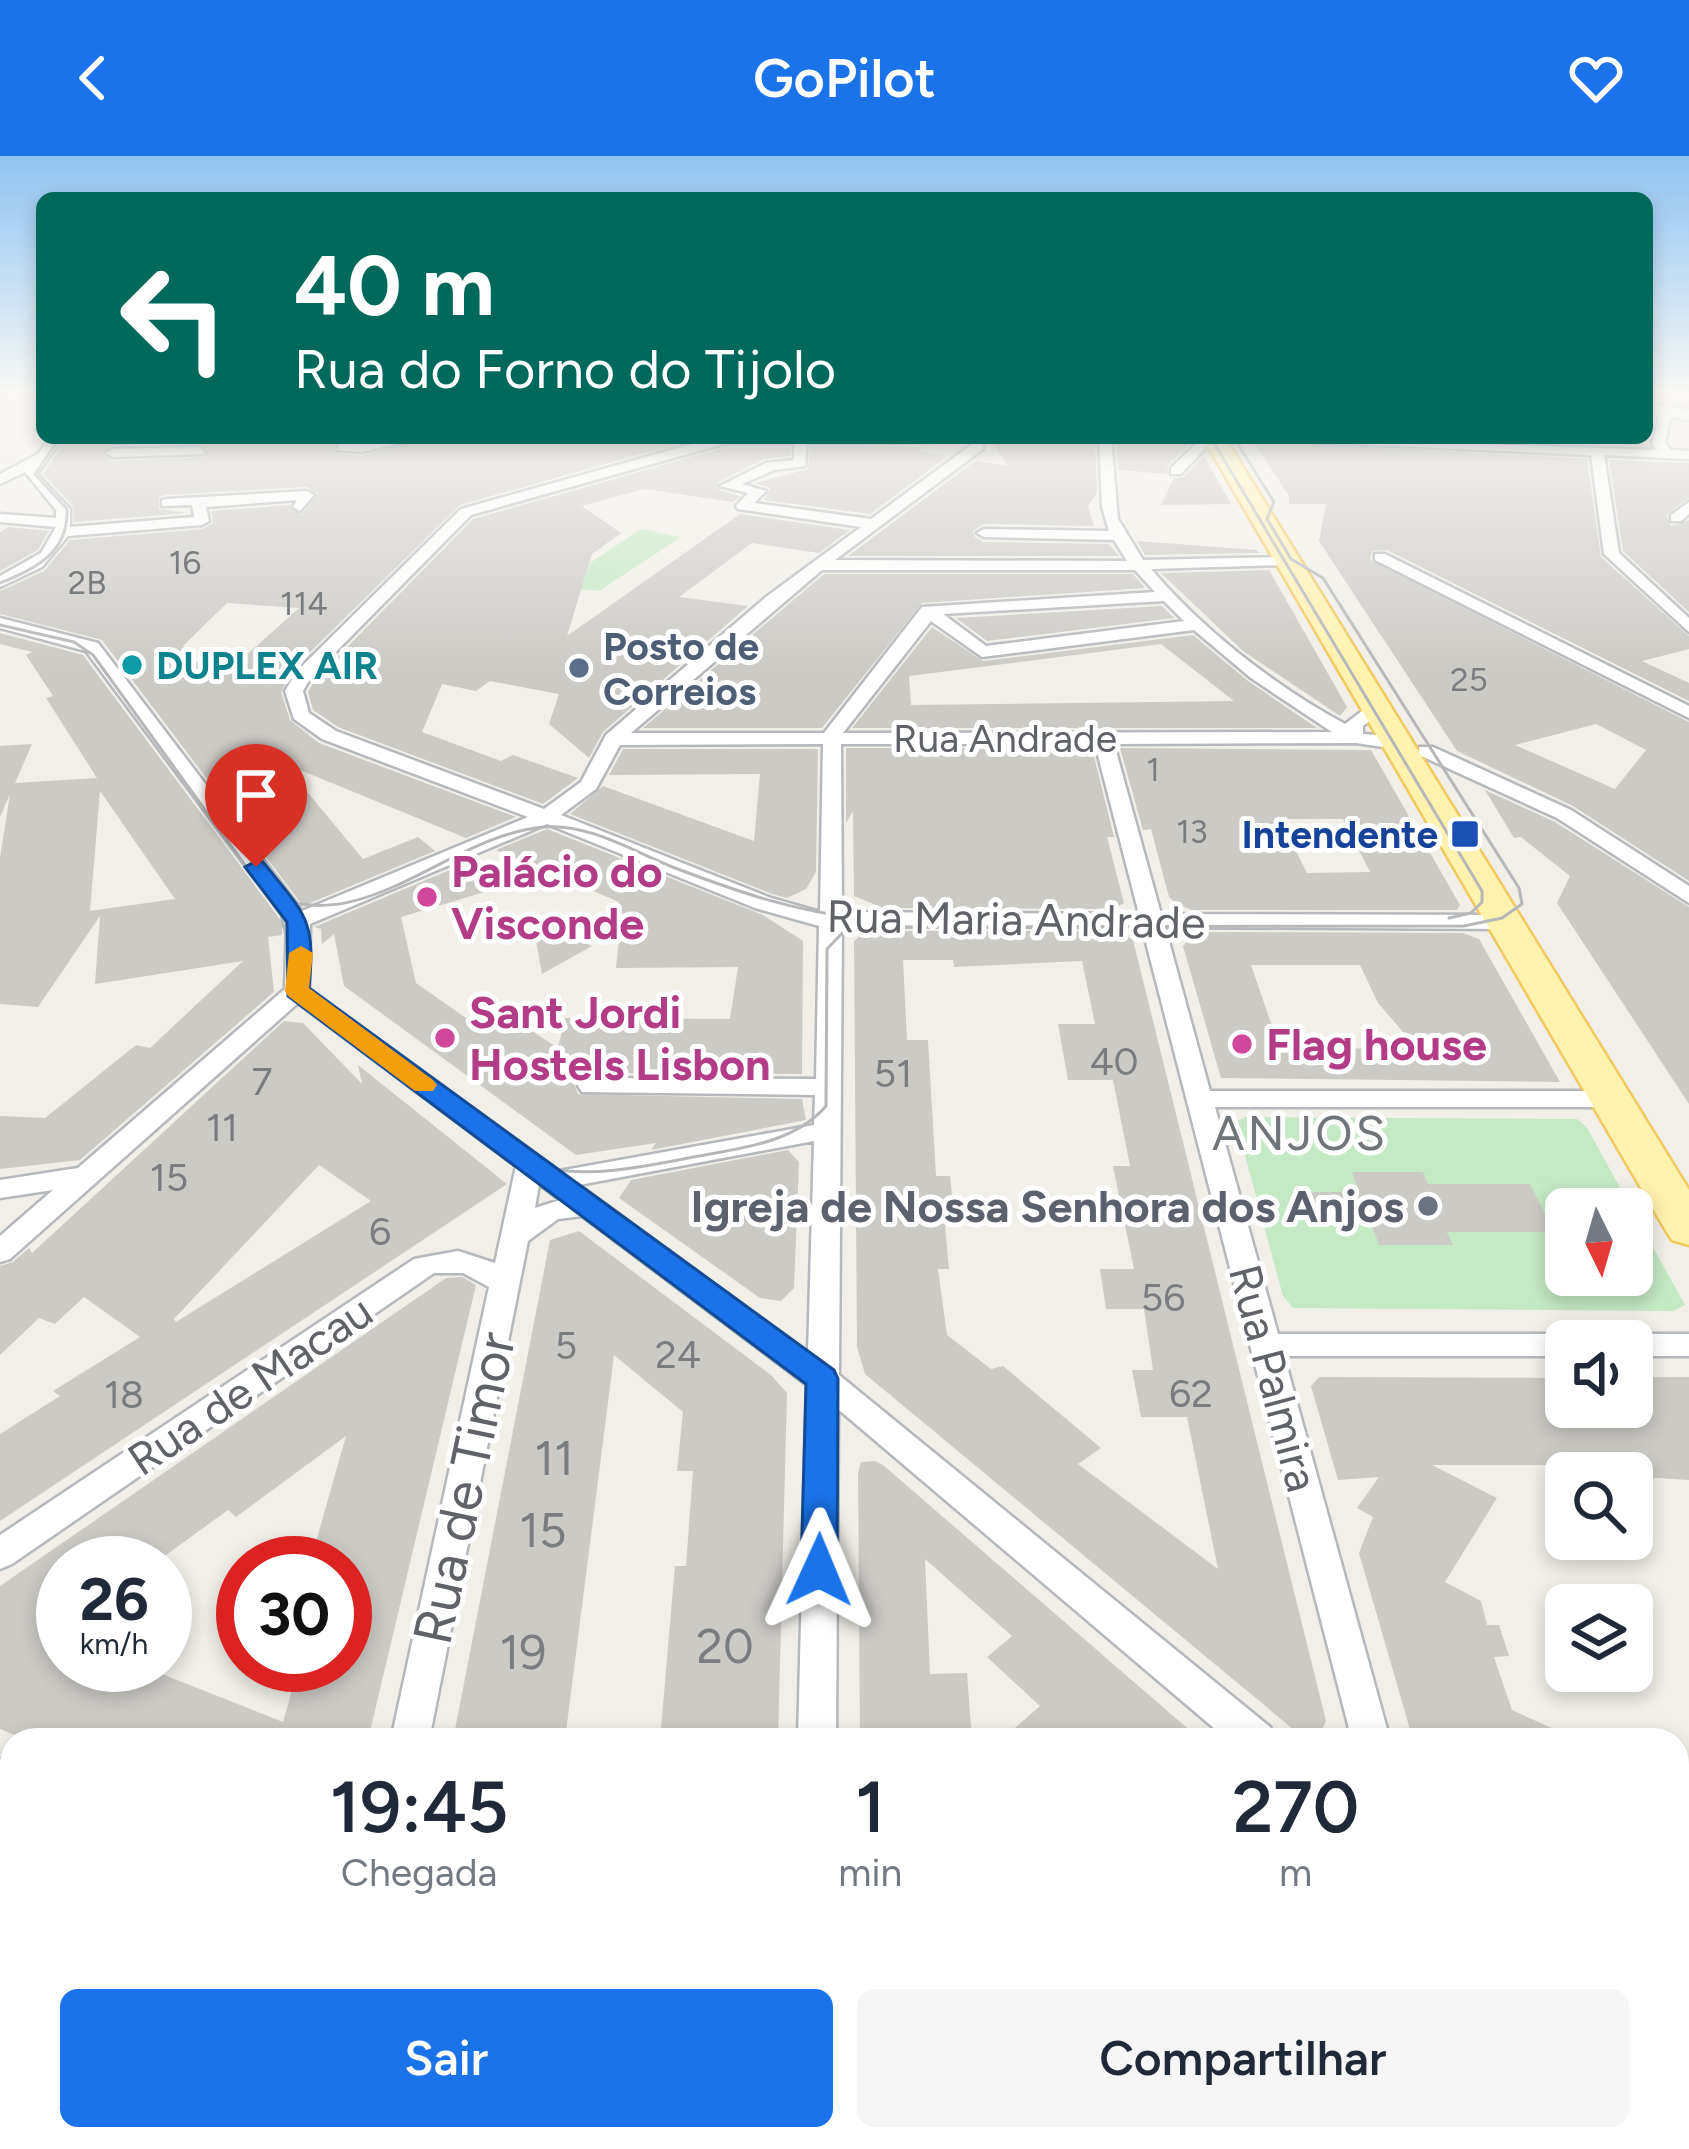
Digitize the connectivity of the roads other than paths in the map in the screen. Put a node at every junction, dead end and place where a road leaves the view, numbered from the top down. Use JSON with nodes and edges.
{"nodes":[{"id":1,"x":40,"y":484,"type":"edge"},
{"id":2,"x":200,"y":484,"type":"edge"},
{"id":3,"x":566,"y":484,"type":"edge"},
{"id":4,"x":732,"y":484,"type":"edge"},
{"id":5,"x":926,"y":484,"type":"edge"},
{"id":6,"x":1110,"y":484,"type":"edge"},
{"id":7,"x":1238,"y":484,"type":"edge"},
{"id":8,"x":1259,"y":484,"type":"edge"},
{"id":9,"x":1602,"y":484,"type":"edge"},
{"id":10,"x":199,"y":501,"type":"junction"},
{"id":11,"x":167,"y":503,"type":"dead end"},
{"id":12,"x":300,"y":507,"type":"dead end"},
{"id":13,"x":0,"y":518,"type":"edge"},
{"id":14,"x":872,"y":524,"type":"junction"},
{"id":15,"x":69,"y":529,"type":"junction"},
{"id":16,"x":984,"y":533,"type":"dead end"},
{"id":17,"x":1118,"y":536,"type":"junction"},
{"id":18,"x":1380,"y":556,"type":"dead end"},
{"id":19,"x":1283,"y":560,"type":"junction"},
{"id":20,"x":1136,"y":564,"type":"junction"},
{"id":21,"x":817,"y":565,"type":"junction"},
{"id":22,"x":911,"y":567,"type":"junction"},
{"id":23,"x":0,"y":581,"type":"edge"},
{"id":24,"x":1169,"y":596,"type":"junction"},
{"id":25,"x":928,"y":610,"type":"junction"},
{"id":26,"x":1681,"y":613,"type":"edge"},
{"id":27,"x":0,"y":622,"type":"edge"},
{"id":28,"x":1202,"y":624,"type":"junction"},
{"id":29,"x":1689,"y":627,"type":"edge"},
{"id":30,"x":1689,"y":712,"type":"edge"},
{"id":31,"x":1355,"y":724,"type":"junction"},
{"id":32,"x":1102,"y":738,"type":"junction"},
{"id":33,"x":613,"y":739,"type":"junction"},
{"id":34,"x":832,"y":739,"type":"junction"},
{"id":35,"x":1412,"y":747,"type":"junction"},
{"id":36,"x":545,"y":817,"type":"junction"},
{"id":37,"x":1679,"y":878,"type":"edge"},
{"id":38,"x":1689,"y":896,"type":"edge"},
{"id":39,"x":298,"y":921,"type":"junction"},
{"id":40,"x":834,"y":921,"type":"junction"},
{"id":41,"x":1152,"y":922,"type":"junction"},
{"id":42,"x":1519,"y":922,"type":"junction"},
{"id":43,"x":297,"y":991,"type":"junction"},
{"id":44,"x":591,"y":1086,"type":"dead end"},
{"id":45,"x":830,"y":1087,"type":"junction"},
{"id":46,"x":1199,"y":1099,"type":"junction"},
{"id":47,"x":1611,"y":1099,"type":"junction"},
{"id":48,"x":825,"y":1131,"type":"junction"},
{"id":49,"x":1689,"y":1170,"type":"edge"},
{"id":50,"x":542,"y":1172,"type":"junction"},
{"id":51,"x":86,"y":1176,"type":"junction"},
{"id":52,"x":0,"y":1189,"type":"edge"},
{"id":53,"x":590,"y":1206,"type":"junction"},
{"id":54,"x":1689,"y":1228,"type":"edge"},
{"id":55,"x":517,"y":1235,"type":"junction"},
{"id":56,"x":0,"y":1252,"type":"edge"},
{"id":57,"x":508,"y":1285,"type":"junction"},
{"id":58,"x":1265,"y":1345,"type":"junction"},
{"id":59,"x":1545,"y":1345,"type":"edge"},
{"id":60,"x":1653,"y":1345,"type":"edge"},
{"id":61,"x":1689,"y":1345,"type":"edge"},
{"id":62,"x":822,"y":1379,"type":"junction"},
{"id":63,"x":0,"y":1555,"type":"edge"},
{"id":64,"x":413,"y":1728,"type":"edge"},
{"id":65,"x":817,"y":1728,"type":"edge"},
{"id":66,"x":1242,"y":1728,"type":"edge"},
{"id":67,"x":1368,"y":1728,"type":"edge"}],
"edges":[{"from":1,"to":15,"type":"street"},
{"from":2,"to":10,"type":"street"},
{"from":3,"to":36,"type":"street","name":"Rua Maria Andrade"},
{"from":4,"to":14,"type":"street"},
{"from":5,"to":14,"type":"street"},
{"from":6,"to":17,"type":"street"},
{"from":7,"to":19,"type":"main road"},
{"from":8,"to":35,"type":"main road"},
{"from":9,"to":26,"type":"street"},
{"from":10,"to":11,"type":"street"},
{"from":10,"to":12,"type":"street"},
{"from":10,"to":15,"type":"street"},
{"from":13,"to":15,"type":"street"},
{"from":14,"to":21,"type":"street"},
{"from":15,"to":23,"type":"street"},
{"from":16,"to":17,"type":"street"},
{"from":17,"to":20,"type":"street"},
{"from":18,"to":30,"type":"street"},
{"from":19,"to":20,"type":"street"},
{"from":19,"to":31,"type":"main road"},
{"from":20,"to":22,"type":"street"},
{"from":20,"to":24,"type":"street"},
{"from":21,"to":22,"type":"street"},
{"from":21,"to":33,"type":"street"},
{"from":22,"to":25,"type":"street"},
{"from":24,"to":25,"type":"street"},
{"from":24,"to":28,"type":"street"},
{"from":25,"to":28,"type":"street"},
{"from":25,"to":34,"type":"street"},
{"from":26,"to":29,"type":"street"},
{"from":27,"to":39,"type":"street"},
{"from":28,"to":31,"type":"street"},
{"from":31,"to":32,"type":"street","name":"Rua Andrade"},
{"from":31,"to":35,"type":"main road"},
{"from":32,"to":34,"type":"street","name":"Rua Andrade"},
{"from":32,"to":41,"type":"street","name":"Rua Palmira"},
{"from":33,"to":34,"type":"street","name":"Rua Andrade"},
{"from":33,"to":36,"type":"street"},
{"from":34,"to":40,"type":"street"},
{"from":35,"to":37,"type":"street"},
{"from":35,"to":42,"type":"main road"},
{"from":36,"to":39,"type":"street"},
{"from":36,"to":40,"type":"street","name":"Rua Maria Andrade"},
{"from":37,"to":38,"type":"street"},
{"from":39,"to":43,"type":"street"},
{"from":40,"to":41,"type":"street","name":"Rua Maria Andrade"},
{"from":40,"to":45,"type":"street"},
{"from":41,"to":42,"type":"street","name":"Rua Maria Andrade"},
{"from":41,"to":46,"type":"street","name":"Rua Palmira"},
{"from":42,"to":47,"type":"main road"},
{"from":42,"to":49,"type":"main road"},
{"from":43,"to":50,"type":"street"},
{"from":43,"to":51,"type":"street"},
{"from":44,"to":45,"type":"street"},
{"from":45,"to":48,"type":"street"},
{"from":46,"to":47,"type":"street"},
{"from":46,"to":58,"type":"street","name":"Rua Palmira"},
{"from":47,"to":54,"type":"main road"},
{"from":48,"to":50,"type":"street"},
{"from":48,"to":62,"type":"street"},
{"from":50,"to":53,"type":"street"},
{"from":50,"to":55,"type":"street","name":"Rua de Timor"},
{"from":51,"to":52,"type":"street"},
{"from":51,"to":56,"type":"street"},
{"from":53,"to":55,"type":"street"},
{"from":53,"to":62,"type":"street"},
{"from":55,"to":57,"type":"street","name":"Rua de Timor"},
{"from":57,"to":63,"type":"street","name":"Rua de Macau"},
{"from":57,"to":64,"type":"street","name":"Rua de Timor"},
{"from":58,"to":59,"type":"street"},
{"from":58,"to":67,"type":"street","name":"Rua Palmira"},
{"from":60,"to":61,"type":"street"},
{"from":62,"to":65,"type":"street"},
{"from":62,"to":66,"type":"street"}]}
